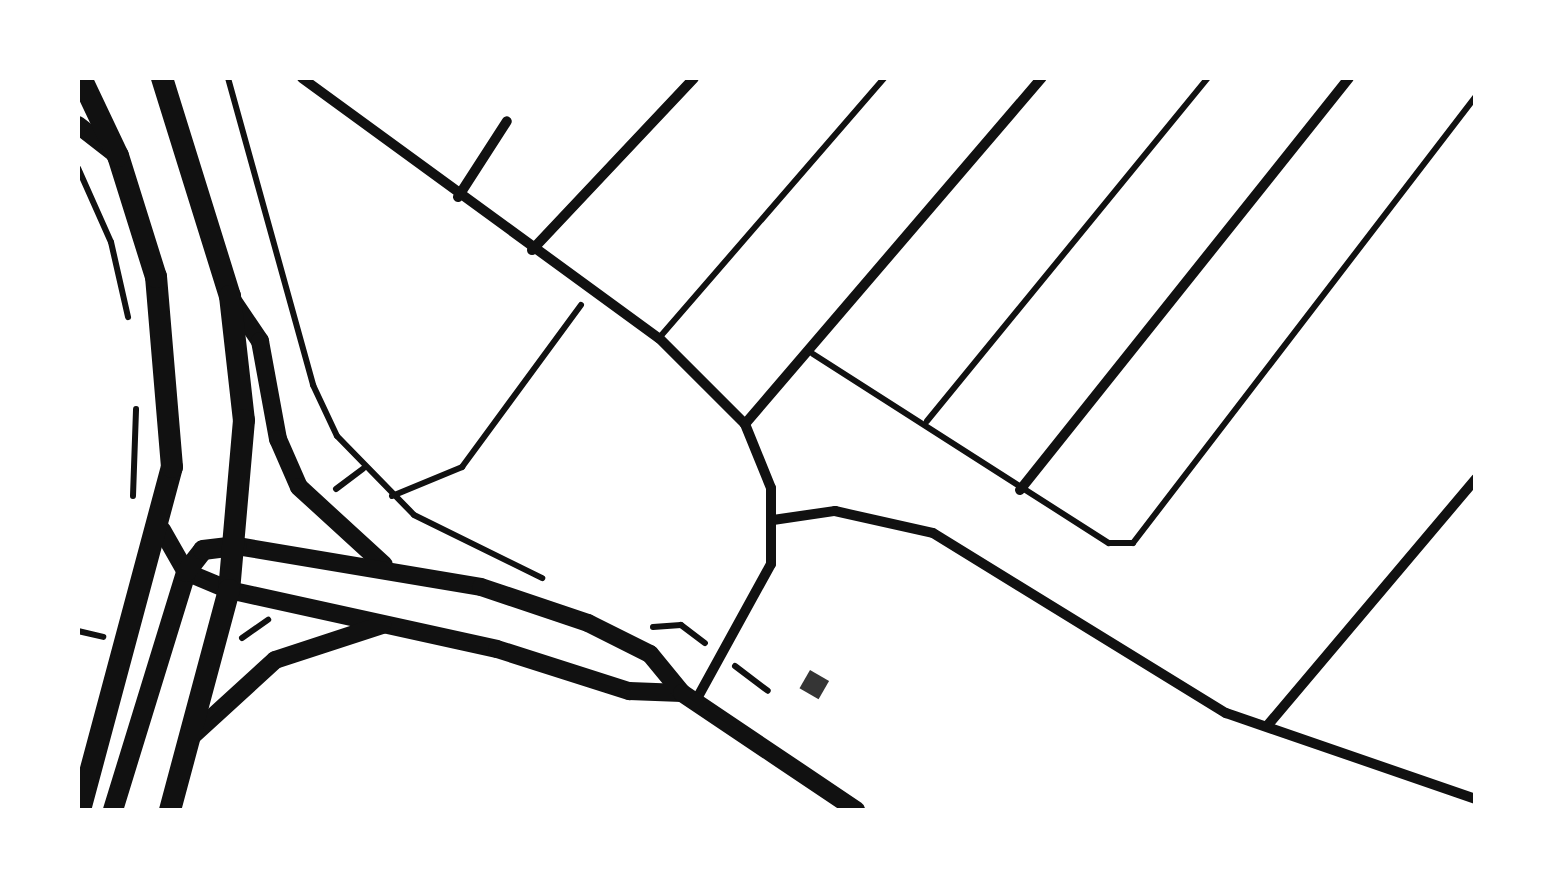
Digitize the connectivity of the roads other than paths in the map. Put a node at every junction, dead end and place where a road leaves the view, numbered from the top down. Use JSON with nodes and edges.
{"nodes":[{"id":1,"x":81,"y":78,"type":"edge"},
{"id":2,"x":162,"y":78,"type":"edge"},
{"id":3,"x":302,"y":78,"type":"edge"},
{"id":4,"x":694,"y":78,"type":"edge"},
{"id":5,"x":884,"y":78,"type":"edge"},
{"id":6,"x":1042,"y":78,"type":"edge"},
{"id":7,"x":1208,"y":78,"type":"edge"},
{"id":8,"x":1350,"y":78,"type":"edge"},
{"id":9,"x":1476,"y":96,"type":"edge"},
{"id":10,"x":507,"y":121,"type":"dead end"},
{"id":11,"x":78,"y":124,"type":"edge"},
{"id":12,"x":118,"y":156,"type":"junction"},
{"id":13,"x":458,"y":196,"type":"junction"},
{"id":14,"x":532,"y":250,"type":"junction"},
{"id":15,"x":230,"y":296,"type":"junction"},
{"id":16,"x":659,"y":338,"type":"junction"},
{"id":17,"x":813,"y":354,"type":"junction"},
{"id":18,"x":927,"y":421,"type":"junction"},
{"id":19,"x":745,"y":424,"type":"junction"},
{"id":20,"x":1476,"y":479,"type":"edge"},
{"id":21,"x":1020,"y":490,"type":"junction"},
{"id":22,"x":773,"y":520,"type":"junction"},
{"id":23,"x":162,"y":530,"type":"junction"},
{"id":24,"x":237,"y":546,"type":"junction"},
{"id":25,"x":393,"y":570,"type":"junction"},
{"id":26,"x":186,"y":572,"type":"junction"},
{"id":27,"x":229,"y":590,"type":"junction"},
{"id":28,"x":382,"y":625,"type":"junction"},
{"id":29,"x":688,"y":698,"type":"junction"},
{"id":30,"x":1267,"y":726,"type":"junction"},
{"id":31,"x":193,"y":735,"type":"junction"},
{"id":32,"x":1476,"y":800,"type":"edge"},
{"id":33,"x":80,"y":810,"type":"edge"},
{"id":34,"x":112,"y":810,"type":"edge"},
{"id":35,"x":170,"y":810,"type":"edge"},
{"id":36,"x":856,"y":810,"type":"edge"}],
"edges":[{"from":1,"to":12,"type":"highway"},
{"from":2,"to":15,"type":"highway"},
{"from":3,"to":13,"type":"street"},
{"from":4,"to":14,"type":"street"},
{"from":5,"to":16,"type":"lane"},
{"from":6,"to":17,"type":"street"},
{"from":7,"to":18,"type":"lane"},
{"from":8,"to":21,"type":"street"},
{"from":9,"to":21,"type":"lane"},
{"from":10,"to":13,"type":"street"},
{"from":11,"to":12,"type":"street"},
{"from":12,"to":23,"type":"highway"},
{"from":13,"to":14,"type":"street"},
{"from":14,"to":16,"type":"street"},
{"from":15,"to":24,"type":"highway"},
{"from":15,"to":25,"type":"street"},
{"from":16,"to":19,"type":"street"},
{"from":17,"to":18,"type":"lane"},
{"from":17,"to":19,"type":"street"},
{"from":18,"to":21,"type":"lane"},
{"from":19,"to":22,"type":"street"},
{"from":20,"to":30,"type":"street"},
{"from":22,"to":29,"type":"street"},
{"from":22,"to":30,"type":"street"},
{"from":23,"to":26,"type":"street"},
{"from":23,"to":33,"type":"highway"},
{"from":24,"to":25,"type":"street"},
{"from":24,"to":26,"type":"main road"},
{"from":24,"to":27,"type":"highway"},
{"from":25,"to":29,"type":"street"},
{"from":26,"to":27,"type":"street"},
{"from":26,"to":34,"type":"main road"},
{"from":27,"to":28,"type":"street"},
{"from":27,"to":31,"type":"highway"},
{"from":28,"to":29,"type":"street"},
{"from":28,"to":31,"type":"street"},
{"from":29,"to":36,"type":"street"},
{"from":30,"to":32,"type":"street"},
{"from":31,"to":35,"type":"highway"}]}
